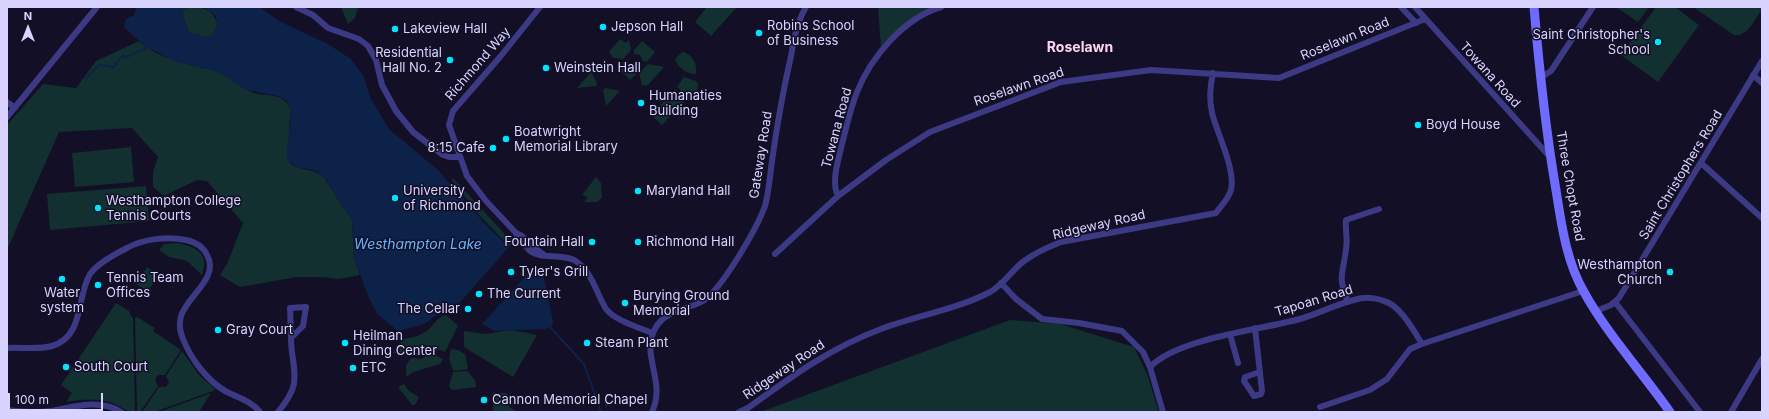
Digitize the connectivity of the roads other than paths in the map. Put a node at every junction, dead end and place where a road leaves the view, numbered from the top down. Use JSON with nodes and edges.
{"nodes":[{"id":1,"x":97,"y":7,"type":"edge"},
{"id":2,"x":296,"y":7,"type":"edge"},
{"id":3,"x":540,"y":7,"type":"edge"},
{"id":4,"x":806,"y":7,"type":"edge"},
{"id":5,"x":941,"y":7,"type":"edge"},
{"id":6,"x":1400,"y":7,"type":"edge"},
{"id":7,"x":1415,"y":7,"type":"edge"},
{"id":8,"x":1534,"y":7,"type":"edge"},
{"id":9,"x":1593,"y":7,"type":"edge"},
{"id":10,"x":1425,"y":19,"type":"junction"},
{"id":11,"x":1416,"y":22,"type":"junction"},
{"id":12,"x":1762,"y":61,"type":"edge"},
{"id":13,"x":1213,"y":73,"type":"junction"},
{"id":14,"x":1753,"y":75,"type":"junction"},
{"id":15,"x":1540,"y":78,"type":"junction"},
{"id":16,"x":1762,"y":83,"type":"edge"},
{"id":17,"x":7,"y":102,"type":"edge"},
{"id":18,"x":15,"y":108,"type":"junction"},
{"id":19,"x":7,"y":117,"type":"edge"},
{"id":20,"x":460,"y":156,"type":"junction"},
{"id":21,"x":1550,"y":157,"type":"junction"},
{"id":22,"x":1701,"y":163,"type":"junction"},
{"id":23,"x":838,"y":196,"type":"junction"},
{"id":24,"x":1379,"y":209,"type":"dead end"},
{"id":25,"x":1762,"y":218,"type":"edge"},
{"id":26,"x":775,"y":254,"type":"dead end"},
{"id":27,"x":1001,"y":283,"type":"junction"},
{"id":28,"x":1583,"y":291,"type":"junction"},
{"id":29,"x":1348,"y":302,"type":"junction"},
{"id":30,"x":1615,"y":302,"type":"junction"},
{"id":31,"x":1596,"y":311,"type":"junction"},
{"id":32,"x":1255,"y":328,"type":"junction"},
{"id":33,"x":652,"y":333,"type":"junction"},
{"id":34,"x":1230,"y":334,"type":"junction"},
{"id":35,"x":292,"y":338,"type":"junction"},
{"id":36,"x":1422,"y":344,"type":"junction"},
{"id":37,"x":7,"y":348,"type":"edge"},
{"id":38,"x":1762,"y":359,"type":"edge"},
{"id":39,"x":1238,"y":363,"type":"dead end"},
{"id":40,"x":1150,"y":367,"type":"junction"},
{"id":41,"x":1260,"y":372,"type":"dead end"},
{"id":42,"x":1320,"y":407,"type":"dead end"},
{"id":43,"x":7,"y":410,"type":"edge"},
{"id":44,"x":121,"y":412,"type":"edge"},
{"id":45,"x":260,"y":412,"type":"edge"},
{"id":46,"x":278,"y":412,"type":"edge"},
{"id":47,"x":652,"y":412,"type":"edge"},
{"id":48,"x":739,"y":412,"type":"edge"},
{"id":49,"x":1163,"y":412,"type":"edge"},
{"id":50,"x":1670,"y":412,"type":"edge"},
{"id":51,"x":1700,"y":412,"type":"edge"},
{"id":52,"x":1731,"y":412,"type":"edge"}],
"edges":[{"from":1,"to":18,"type":"street"},
{"from":2,"to":20,"type":"street"},
{"from":3,"to":20,"type":"street","name":"Richmond Way"},
{"from":4,"to":33,"type":"street","name":"Gateway Road"},
{"from":5,"to":23,"type":"street","name":"Towana Road"},
{"from":6,"to":11,"type":"street"},
{"from":7,"to":10,"type":"street","name":"Towana Road"},
{"from":8,"to":15,"type":"main road","name":"Three Chopt Road"},
{"from":9,"to":15,"type":"street"},
{"from":10,"to":11,"type":"street","name":"Roselawn Road"},
{"from":10,"to":21,"type":"street","name":"Towana Road"},
{"from":11,"to":13,"type":"street","name":"Roselawn Road"},
{"from":12,"to":14,"type":"street","name":"Saint Christophers Road"},
{"from":13,"to":23,"type":"street","name":"Roselawn Road"},
{"from":13,"to":27,"type":"street","name":"Ridgeway Road"},
{"from":14,"to":16,"type":"street"},
{"from":14,"to":22,"type":"street","name":"Saint Christophers Road"},
{"from":15,"to":21,"type":"main road","name":"Three Chopt Road"},
{"from":17,"to":18,"type":"street"},
{"from":18,"to":19,"type":"street"},
{"from":20,"to":33,"type":"street","name":"Richmond Way"},
{"from":21,"to":28,"type":"main road","name":"Three Chopt Road"},
{"from":22,"to":25,"type":"street"},
{"from":22,"to":30,"type":"street","name":"Saint Christophers Road"},
{"from":23,"to":26,"type":"street","name":"Roselawn Road"},
{"from":24,"to":29,"type":"street"},
{"from":27,"to":40,"type":"street"},
{"from":27,"to":48,"type":"street","name":"Ridgeway Road"},
{"from":28,"to":31,"type":"main road","name":"Three Chopt Road"},
{"from":28,"to":36,"type":"street"},
{"from":29,"to":32,"type":"street","name":"Tapoan Road"},
{"from":29,"to":36,"type":"street","name":"Tapoan Road"},
{"from":30,"to":31,"type":"street","name":"Saint Christophers Road"},
{"from":30,"to":51,"type":"street"},
{"from":31,"to":50,"type":"main road","name":"Three Chopt Road"},
{"from":32,"to":34,"type":"street","name":"Tapoan Road"},
{"from":32,"to":41,"type":"street"},
{"from":33,"to":47,"type":"street"},
{"from":34,"to":39,"type":"street"},
{"from":34,"to":40,"type":"street","name":"Tapoan Road"},
{"from":35,"to":35,"type":"street"},
{"from":35,"to":46,"type":"street"},
{"from":36,"to":42,"type":"street"},
{"from":37,"to":45,"type":"street"},
{"from":38,"to":52,"type":"street"},
{"from":40,"to":49,"type":"street"},
{"from":43,"to":44,"type":"street"}]}
